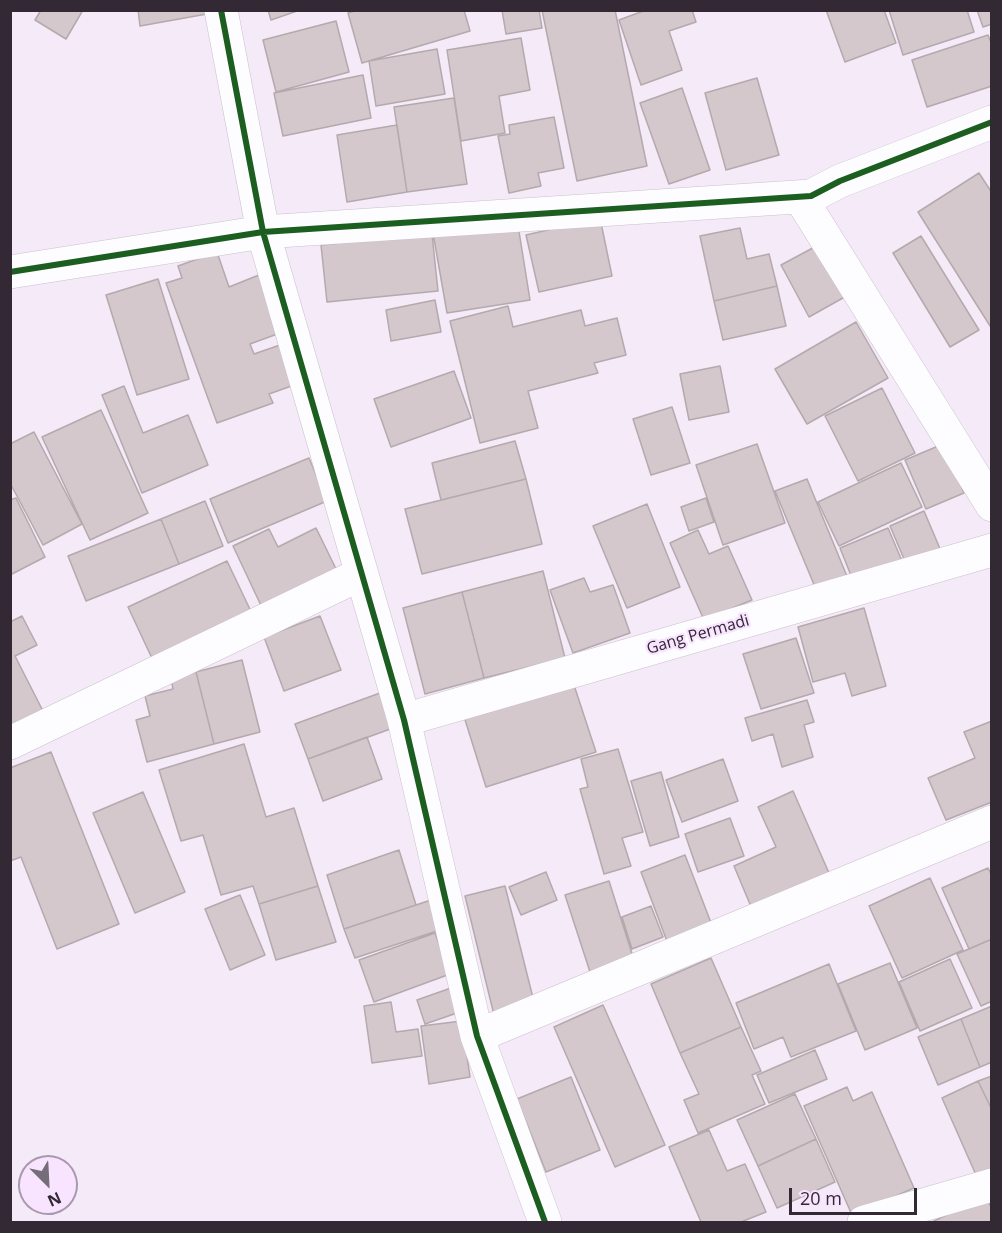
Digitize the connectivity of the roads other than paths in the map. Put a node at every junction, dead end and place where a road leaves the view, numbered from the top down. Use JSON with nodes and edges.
{"nodes":[{"id":1,"x":221,"y":10,"type":"edge"},
{"id":2,"x":992,"y":122,"type":"edge"},
{"id":3,"x":805,"y":197,"type":"junction"},
{"id":4,"x":263,"y":232,"type":"junction"},
{"id":5,"x":10,"y":272,"type":"edge"},
{"id":6,"x":992,"y":506,"type":"edge"},
{"id":7,"x":992,"y":550,"type":"edge"},
{"id":8,"x":361,"y":574,"type":"junction"},
{"id":9,"x":404,"y":720,"type":"junction"},
{"id":10,"x":10,"y":743,"type":"edge"},
{"id":11,"x":992,"y":822,"type":"edge"},
{"id":12,"x":477,"y":1036,"type":"junction"},
{"id":13,"x":992,"y":1185,"type":"edge"},
{"id":14,"x":545,"y":1222,"type":"edge"},
{"id":15,"x":864,"y":1222,"type":"edge"}],
"edges":[{"from":1,"to":4,"type":"street"},
{"from":2,"to":3,"type":"street"},
{"from":3,"to":4,"type":"street"},
{"from":3,"to":6,"type":"street"},
{"from":4,"to":5,"type":"street"},
{"from":4,"to":8,"type":"street"},
{"from":7,"to":9,"type":"street","name":"Gang Permadi"},
{"from":8,"to":9,"type":"street"},
{"from":8,"to":10,"type":"street"},
{"from":9,"to":12,"type":"street"},
{"from":11,"to":12,"type":"street"},
{"from":12,"to":14,"type":"street"},
{"from":13,"to":15,"type":"street"}]}
